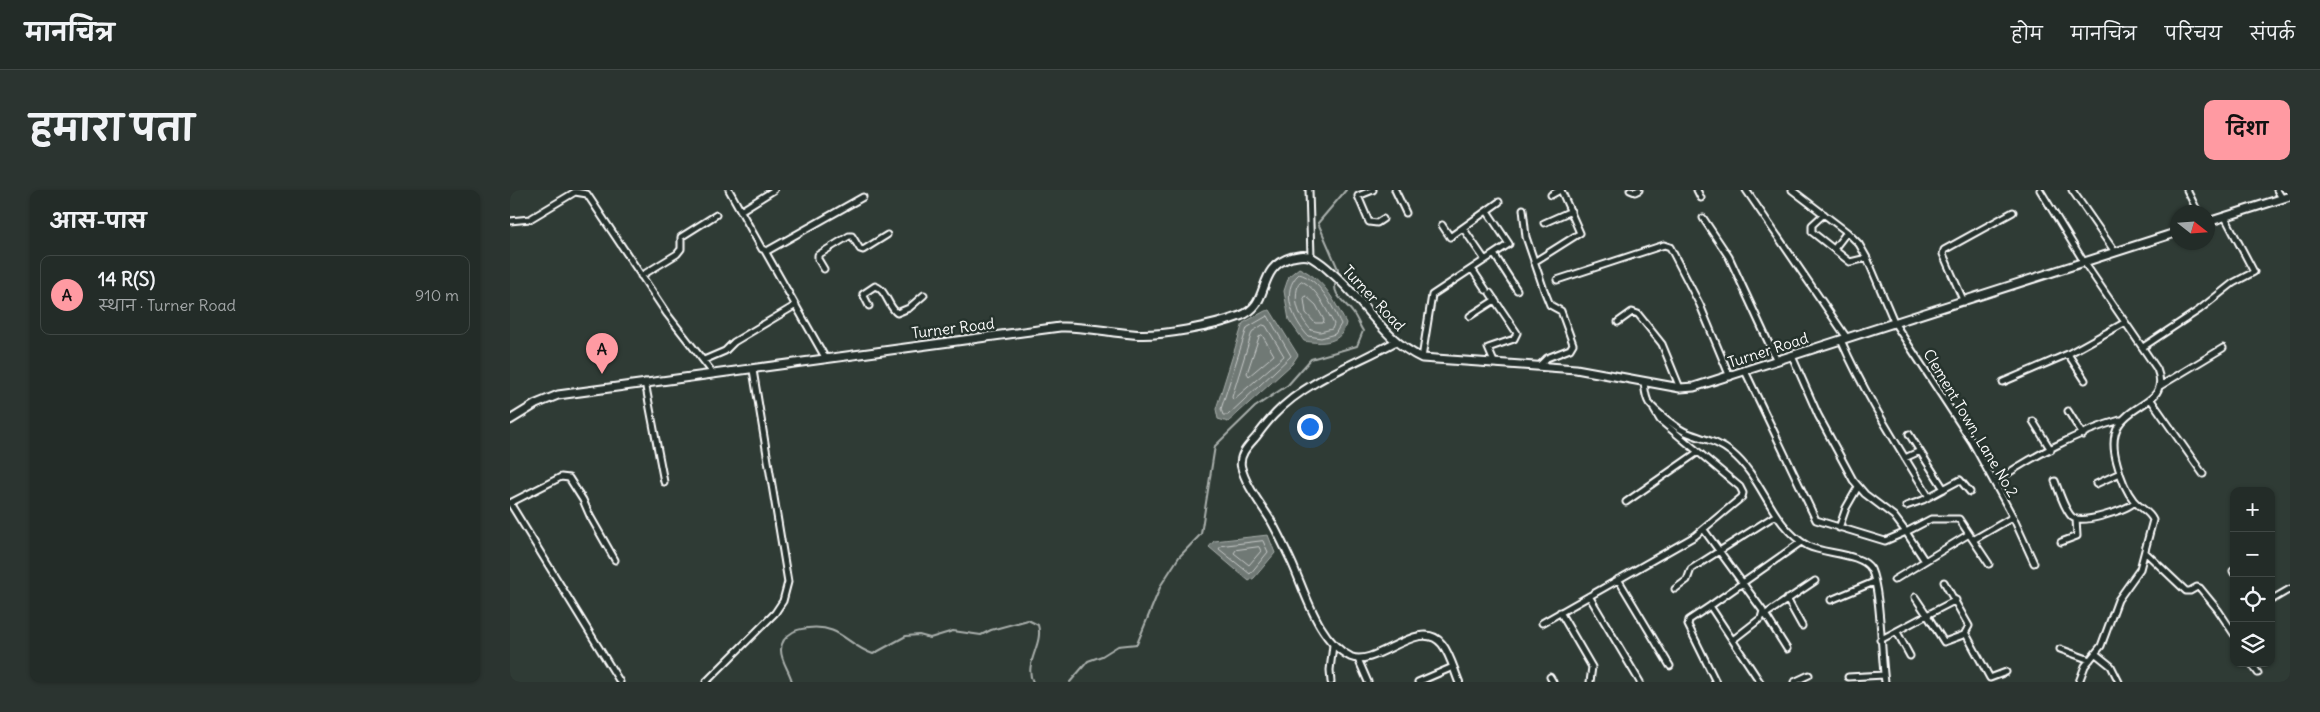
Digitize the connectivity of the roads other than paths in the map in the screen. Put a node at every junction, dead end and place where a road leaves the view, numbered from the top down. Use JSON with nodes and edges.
{"nodes":[{"id":1,"x":728,"y":190,"type":"edge"},
{"id":2,"x":774,"y":190,"type":"edge"},
{"id":3,"x":1309,"y":190,"type":"edge"},
{"id":4,"x":1373,"y":190,"type":"edge"},
{"id":5,"x":1395,"y":190,"type":"edge"},
{"id":6,"x":1561,"y":190,"type":"edge"},
{"id":7,"x":1630,"y":190,"type":"edge"},
{"id":8,"x":1639,"y":190,"type":"edge"},
{"id":9,"x":1697,"y":190,"type":"edge"},
{"id":10,"x":1746,"y":190,"type":"edge"},
{"id":11,"x":1792,"y":190,"type":"edge"},
{"id":12,"x":2040,"y":190,"type":"edge"},
{"id":13,"x":2072,"y":190,"type":"edge"},
{"id":14,"x":2187,"y":190,"type":"edge"},
{"id":15,"x":2277,"y":190,"type":"edge"},
{"id":16,"x":1550,"y":195,"type":"dead end"},
{"id":17,"x":2290,"y":196,"type":"edge"},
{"id":18,"x":863,"y":197,"type":"dead end"},
{"id":19,"x":1701,"y":198,"type":"dead end"},
{"id":20,"x":2282,"y":198,"type":"junction"},
{"id":21,"x":1499,"y":202,"type":"dead end"},
{"id":22,"x":2194,"y":205,"type":"edge"},
{"id":23,"x":1523,"y":208,"type":"dead end"},
{"id":24,"x":742,"y":210,"type":"junction"},
{"id":25,"x":1487,"y":211,"type":"junction"},
{"id":26,"x":1570,"y":211,"type":"junction"},
{"id":27,"x":2013,"y":212,"type":"dead end"},
{"id":28,"x":1406,"y":213,"type":"dead end"},
{"id":29,"x":1824,"y":214,"type":"junction"},
{"id":30,"x":716,"y":215,"type":"dead end"},
{"id":31,"x":2225,"y":217,"type":"junction"},
{"id":32,"x":1703,"y":218,"type":"dead end"},
{"id":33,"x":1384,"y":219,"type":"dead end"},
{"id":34,"x":2215,"y":220,"type":"edge"},
{"id":35,"x":510,"y":221,"type":"edge"},
{"id":36,"x":1544,"y":223,"type":"dead end"},
{"id":37,"x":1442,"y":225,"type":"dead end"},
{"id":38,"x":1463,"y":228,"type":"junction"},
{"id":39,"x":1848,"y":232,"type":"junction"},
{"id":40,"x":887,"y":235,"type":"dead end"},
{"id":41,"x":2170,"y":235,"type":"edge"},
{"id":42,"x":1834,"y":249,"type":"junction"},
{"id":43,"x":765,"y":251,"type":"junction"},
{"id":44,"x":2115,"y":252,"type":"junction"},
{"id":45,"x":1494,"y":254,"type":"junction"},
{"id":46,"x":1311,"y":257,"type":"junction"},
{"id":47,"x":1867,"y":258,"type":"junction"},
{"id":48,"x":1485,"y":260,"type":"junction"},
{"id":49,"x":1534,"y":262,"type":"junction"},
{"id":50,"x":2084,"y":262,"type":"junction"},
{"id":51,"x":1472,"y":269,"type":"junction"},
{"id":52,"x":824,"y":270,"type":"dead end"},
{"id":53,"x":641,"y":276,"type":"junction"},
{"id":54,"x":1557,"y":280,"type":"dead end"},
{"id":55,"x":1517,"y":290,"type":"dead end"},
{"id":56,"x":924,"y":295,"type":"dead end"},
{"id":57,"x":1495,"y":300,"type":"junction"},
{"id":58,"x":1964,"y":302,"type":"junction"},
{"id":59,"x":796,"y":305,"type":"junction"},
{"id":60,"x":869,"y":306,"type":"dead end"},
{"id":61,"x":1470,"y":316,"type":"dead end"},
{"id":62,"x":1618,"y":322,"type":"dead end"},
{"id":63,"x":2124,"y":323,"type":"junction"},
{"id":64,"x":1896,"y":324,"type":"junction"},
{"id":65,"x":1844,"y":339,"type":"junction"},
{"id":66,"x":1395,"y":342,"type":"junction"},
{"id":67,"x":2143,"y":347,"type":"junction"},
{"id":68,"x":2224,"y":348,"type":"dead end"},
{"id":69,"x":2068,"y":354,"type":"junction"},
{"id":70,"x":1792,"y":356,"type":"junction"},
{"id":71,"x":826,"y":358,"type":"junction"},
{"id":72,"x":1422,"y":358,"type":"junction"},
{"id":73,"x":704,"y":360,"type":"junction"},
{"id":74,"x":1777,"y":361,"type":"junction"},
{"id":75,"x":1494,"y":362,"type":"junction"},
{"id":76,"x":1540,"y":365,"type":"junction"},
{"id":77,"x":753,"y":370,"type":"junction"},
{"id":78,"x":1746,"y":371,"type":"junction"},
{"id":79,"x":713,"y":374,"type":"junction"},
{"id":80,"x":1730,"y":377,"type":"junction"},
{"id":81,"x":2085,"y":380,"type":"dead end"},
{"id":82,"x":645,"y":382,"type":"junction"},
{"id":83,"x":1644,"y":382,"type":"junction"},
{"id":84,"x":2003,"y":382,"type":"dead end"},
{"id":85,"x":2160,"y":386,"type":"junction"},
{"id":86,"x":1680,"y":388,"type":"junction"},
{"id":87,"x":2151,"y":400,"type":"junction"},
{"id":88,"x":1652,"y":406,"type":"junction"},
{"id":89,"x":2068,"y":411,"type":"dead end"},
{"id":90,"x":510,"y":420,"type":"edge"},
{"id":91,"x":2120,"y":420,"type":"junction"},
{"id":92,"x":2033,"y":422,"type":"dead end"},
{"id":93,"x":1909,"y":434,"type":"dead end"},
{"id":94,"x":2083,"y":435,"type":"junction"},
{"id":95,"x":1920,"y":450,"type":"junction"},
{"id":96,"x":2050,"y":450,"type":"junction"},
{"id":97,"x":1698,"y":452,"type":"junction"},
{"id":98,"x":1905,"y":458,"type":"junction"},
{"id":99,"x":2120,"y":473,"type":"junction"},
{"id":100,"x":2203,"y":474,"type":"dead end"},
{"id":101,"x":2055,"y":481,"type":"dead end"},
{"id":102,"x":664,"y":482,"type":"dead end"},
{"id":103,"x":1995,"y":482,"type":"junction"},
{"id":104,"x":2096,"y":484,"type":"dead end"},
{"id":105,"x":1858,"y":487,"type":"junction"},
{"id":106,"x":1944,"y":489,"type":"junction"},
{"id":107,"x":1970,"y":492,"type":"dead end"},
{"id":108,"x":1929,"y":497,"type":"junction"},
{"id":109,"x":1626,"y":502,"type":"dead end"},
{"id":110,"x":2135,"y":502,"type":"junction"},
{"id":111,"x":1906,"y":506,"type":"dead end"},
{"id":112,"x":1776,"y":515,"type":"junction"},
{"id":113,"x":2013,"y":517,"type":"junction"},
{"id":114,"x":2076,"y":519,"type":"junction"},
{"id":115,"x":1839,"y":528,"type":"junction"},
{"id":116,"x":1704,"y":530,"type":"junction"},
{"id":117,"x":1906,"y":532,"type":"junction"},
{"id":118,"x":1969,"y":534,"type":"junction"},
{"id":119,"x":1972,"y":540,"type":"junction"},
{"id":120,"x":1801,"y":542,"type":"junction"},
{"id":121,"x":2061,"y":542,"type":"dead end"},
{"id":122,"x":1719,"y":551,"type":"junction"},
{"id":123,"x":2146,"y":553,"type":"junction"},
{"id":124,"x":615,"y":560,"type":"dead end"},
{"id":125,"x":1925,"y":561,"type":"junction"},
{"id":126,"x":2034,"y":563,"type":"dead end"},
{"id":127,"x":1989,"y":564,"type":"dead end"},
{"id":128,"x":1618,"y":579,"type":"junction"},
{"id":129,"x":1894,"y":580,"type":"dead end"},
{"id":130,"x":1815,"y":581,"type":"dead end"},
{"id":131,"x":1874,"y":582,"type":"junction"},
{"id":132,"x":1944,"y":582,"type":"dead end"},
{"id":133,"x":1744,"y":584,"type":"junction"},
{"id":134,"x":2290,"y":589,"type":"edge"},
{"id":135,"x":1675,"y":590,"type":"dead end"},
{"id":136,"x":1589,"y":596,"type":"junction"},
{"id":137,"x":1915,"y":597,"type":"dead end"},
{"id":138,"x":2275,"y":598,"type":"edge"},
{"id":139,"x":1787,"y":599,"type":"junction"},
{"id":140,"x":1831,"y":600,"type":"dead end"},
{"id":141,"x":1956,"y":600,"type":"junction"},
{"id":142,"x":1710,"y":606,"type":"junction"},
{"id":143,"x":1560,"y":612,"type":"junction"},
{"id":144,"x":1764,"y":615,"type":"junction"},
{"id":145,"x":1927,"y":615,"type":"junction"},
{"id":146,"x":1542,"y":623,"type":"dead end"},
{"id":147,"x":1802,"y":626,"type":"dead end"},
{"id":148,"x":2230,"y":628,"type":"edge"},
{"id":149,"x":1897,"y":632,"type":"junction"},
{"id":150,"x":1965,"y":633,"type":"junction"},
{"id":151,"x":1734,"y":639,"type":"junction"},
{"id":152,"x":1880,"y":640,"type":"junction"},
{"id":153,"x":1333,"y":645,"type":"junction"},
{"id":154,"x":1788,"y":649,"type":"dead end"},
{"id":155,"x":2060,"y":649,"type":"dead end"},
{"id":156,"x":2096,"y":654,"type":"junction"},
{"id":157,"x":1910,"y":656,"type":"dead end"},
{"id":158,"x":1358,"y":659,"type":"junction"},
{"id":159,"x":2090,"y":660,"type":"junction"},
{"id":160,"x":1670,"y":666,"type":"dead end"},
{"id":161,"x":1452,"y":667,"type":"junction"},
{"id":162,"x":2254,"y":667,"type":"edge"},
{"id":163,"x":2006,"y":672,"type":"dead end"},
{"id":164,"x":2258,"y":674,"type":"dead end"},
{"id":165,"x":1809,"y":675,"type":"dead end"},
{"id":166,"x":1884,"y":675,"type":"junction"},
{"id":167,"x":1848,"y":677,"type":"dead end"},
{"id":168,"x":620,"y":682,"type":"edge"},
{"id":169,"x":706,"y":682,"type":"edge"},
{"id":170,"x":1331,"y":682,"type":"edge"},
{"id":171,"x":1368,"y":682,"type":"edge"},
{"id":172,"x":1418,"y":682,"type":"edge"},
{"id":173,"x":1459,"y":682,"type":"edge"},
{"id":174,"x":1590,"y":682,"type":"edge"},
{"id":175,"x":1640,"y":682,"type":"edge"},
{"id":176,"x":1716,"y":682,"type":"edge"},
{"id":177,"x":1760,"y":682,"type":"edge"},
{"id":178,"x":1794,"y":682,"type":"edge"},
{"id":179,"x":1885,"y":682,"type":"edge"},
{"id":180,"x":2078,"y":682,"type":"edge"},
{"id":181,"x":2119,"y":682,"type":"edge"}],
"edges":[{"from":1,"to":24,"type":"street"},
{"from":2,"to":24,"type":"street"},
{"from":3,"to":46,"type":"street"},
{"from":4,"to":33,"type":"street"},
{"from":5,"to":28,"type":"street"},
{"from":6,"to":16,"type":"street"},
{"from":6,"to":26,"type":"street"},
{"from":7,"to":8,"type":"street"},
{"from":9,"to":19,"type":"street"},
{"from":10,"to":65,"type":"street"},
{"from":11,"to":29,"type":"street","name":"Clement Town, Lane No.2"},
{"from":12,"to":50,"type":"street"},
{"from":13,"to":44,"type":"street"},
{"from":14,"to":22,"type":"street"},
{"from":15,"to":20,"type":"street"},
{"from":17,"to":20,"type":"main road"},
{"from":18,"to":43,"type":"street"},
{"from":20,"to":31,"type":"main road"},
{"from":21,"to":25,"type":"street"},
{"from":23,"to":49,"type":"street"},
{"from":24,"to":43,"type":"street"},
{"from":25,"to":38,"type":"street"},
{"from":25,"to":45,"type":"street"},
{"from":26,"to":36,"type":"street"},
{"from":26,"to":49,"type":"street"},
{"from":27,"to":58,"type":"street"},
{"from":29,"to":39,"type":"street","name":"Clement Town, Lane No.2"},
{"from":29,"to":42,"type":"street"},
{"from":30,"to":53,"type":"street"},
{"from":31,"to":34,"type":"main road"},
{"from":31,"to":67,"type":"street"},
{"from":32,"to":74,"type":"street"},
{"from":35,"to":53,"type":"street"},
{"from":37,"to":38,"type":"street"},
{"from":38,"to":48,"type":"street"},
{"from":39,"to":42,"type":"street"},
{"from":39,"to":47,"type":"street","name":"Clement Town, Lane No.2"},
{"from":40,"to":52,"type":"street"},
{"from":41,"to":44,"type":"main road","name":"Turner Road"},
{"from":42,"to":47,"type":"street"},
{"from":43,"to":59,"type":"street"},
{"from":44,"to":50,"type":"main road","name":"Turner Road"},
{"from":45,"to":48,"type":"street"},
{"from":45,"to":55,"type":"street"},
{"from":46,"to":66,"type":"main road","name":"Turner Road"},
{"from":46,"to":71,"type":"main road","name":"Turner Road"},
{"from":47,"to":64,"type":"street","name":"Clement Town, Lane No.2"},
{"from":48,"to":51,"type":"street"},
{"from":49,"to":76,"type":"street"},
{"from":50,"to":58,"type":"main road","name":"Turner Road"},
{"from":50,"to":63,"type":"street"},
{"from":51,"to":57,"type":"street"},
{"from":51,"to":72,"type":"street"},
{"from":53,"to":73,"type":"street"},
{"from":54,"to":80,"type":"street"},
{"from":56,"to":60,"type":"street"},
{"from":57,"to":61,"type":"street"},
{"from":57,"to":75,"type":"street"},
{"from":58,"to":64,"type":"main road","name":"Turner Road"},
{"from":59,"to":71,"type":"street"},
{"from":59,"to":73,"type":"street"},
{"from":62,"to":86,"type":"street"},
{"from":63,"to":67,"type":"street"},
{"from":63,"to":69,"type":"street"},
{"from":64,"to":65,"type":"main road","name":"Turner Road"},
{"from":64,"to":103,"type":"street","name":"Clement Town, Lane No.2"},
{"from":65,"to":70,"type":"main road","name":"Turner Road"},
{"from":65,"to":98,"type":"street"},
{"from":66,"to":72,"type":"main road","name":"Turner Road"},
{"from":66,"to":153,"type":"street"},
{"from":67,"to":85,"type":"street"},
{"from":68,"to":85,"type":"street"},
{"from":69,"to":81,"type":"street"},
{"from":69,"to":84,"type":"street"},
{"from":70,"to":74,"type":"main road","name":"Turner Road"},
{"from":70,"to":105,"type":"street"},
{"from":71,"to":77,"type":"main road","name":"Turner Road"},
{"from":72,"to":75,"type":"main road","name":"Turner Road"},
{"from":73,"to":79,"type":"street"},
{"from":74,"to":78,"type":"main road","name":"Turner Road"},
{"from":75,"to":76,"type":"main road","name":"Turner Road"},
{"from":76,"to":83,"type":"main road","name":"Turner Road"},
{"from":77,"to":79,"type":"main road","name":"Turner Road"},
{"from":77,"to":169,"type":"street"},
{"from":78,"to":80,"type":"main road","name":"Turner Road"},
{"from":78,"to":115,"type":"street"},
{"from":79,"to":82,"type":"main road","name":"Turner Road"},
{"from":80,"to":86,"type":"main road","name":"Turner Road"},
{"from":82,"to":90,"type":"main road","name":"Turner Road"},
{"from":82,"to":102,"type":"street"},
{"from":83,"to":86,"type":"main road","name":"Turner Road"},
{"from":83,"to":88,"type":"street"},
{"from":85,"to":87,"type":"street"},
{"from":87,"to":91,"type":"street"},
{"from":87,"to":100,"type":"street"},
{"from":88,"to":97,"type":"street"},
{"from":88,"to":112,"type":"street"},
{"from":89,"to":94,"type":"street"},
{"from":91,"to":94,"type":"street"},
{"from":91,"to":99,"type":"street"},
{"from":92,"to":96,"type":"street"},
{"from":93,"to":95,"type":"street"},
{"from":94,"to":96,"type":"street"},
{"from":95,"to":98,"type":"street"},
{"from":95,"to":106,"type":"street"},
{"from":96,"to":103,"type":"street"},
{"from":97,"to":109,"type":"street"},
{"from":97,"to":116,"type":"street"},
{"from":98,"to":108,"type":"street"},
{"from":99,"to":104,"type":"street"},
{"from":99,"to":110,"type":"street"},
{"from":101,"to":114,"type":"street"},
{"from":103,"to":113,"type":"street","name":"Clement Town, Lane No.2"},
{"from":105,"to":115,"type":"street"},
{"from":105,"to":117,"type":"street"},
{"from":106,"to":107,"type":"street"},
{"from":106,"to":108,"type":"street"},
{"from":108,"to":111,"type":"street"},
{"from":110,"to":114,"type":"street"},
{"from":110,"to":123,"type":"street"},
{"from":112,"to":120,"type":"street"},
{"from":112,"to":122,"type":"street"},
{"from":113,"to":119,"type":"street"},
{"from":113,"to":126,"type":"street","name":"Clement Town, Lane No.2"},
{"from":114,"to":121,"type":"street"},
{"from":115,"to":117,"type":"street"},
{"from":116,"to":122,"type":"street"},
{"from":116,"to":128,"type":"street"},
{"from":117,"to":118,"type":"street"},
{"from":117,"to":125,"type":"street"},
{"from":118,"to":119,"type":"street"},
{"from":118,"to":125,"type":"street"},
{"from":119,"to":127,"type":"street"},
{"from":120,"to":131,"type":"street"},
{"from":120,"to":133,"type":"street"},
{"from":122,"to":133,"type":"street"},
{"from":122,"to":135,"type":"street"},
{"from":123,"to":148,"type":"street"},
{"from":123,"to":156,"type":"street"},
{"from":124,"to":168,"type":"street"},
{"from":125,"to":129,"type":"street"},
{"from":128,"to":136,"type":"street"},
{"from":128,"to":160,"type":"street"},
{"from":130,"to":139,"type":"street"},
{"from":131,"to":140,"type":"street"},
{"from":131,"to":152,"type":"street"},
{"from":132,"to":141,"type":"street"},
{"from":133,"to":142,"type":"street"},
{"from":133,"to":144,"type":"street"},
{"from":134,"to":138,"type":"street"},
{"from":136,"to":143,"type":"street"},
{"from":136,"to":175,"type":"street"},
{"from":137,"to":145,"type":"street"},
{"from":139,"to":144,"type":"street"},
{"from":139,"to":147,"type":"street"},
{"from":141,"to":145,"type":"street"},
{"from":141,"to":150,"type":"street"},
{"from":142,"to":151,"type":"street"},
{"from":142,"to":176,"type":"street"},
{"from":143,"to":146,"type":"street"},
{"from":143,"to":174,"type":"street"},
{"from":144,"to":151,"type":"street"},
{"from":144,"to":154,"type":"street"},
{"from":145,"to":149,"type":"street"},
{"from":145,"to":150,"type":"street"},
{"from":149,"to":152,"type":"street"},
{"from":149,"to":157,"type":"street"},
{"from":150,"to":163,"type":"street"},
{"from":151,"to":177,"type":"street"},
{"from":152,"to":166,"type":"street"},
{"from":153,"to":158,"type":"street"},
{"from":153,"to":170,"type":"street"},
{"from":155,"to":159,"type":"street"},
{"from":156,"to":159,"type":"street"},
{"from":156,"to":181,"type":"street"},
{"from":158,"to":161,"type":"street"},
{"from":158,"to":171,"type":"street"},
{"from":159,"to":180,"type":"street"},
{"from":161,"to":172,"type":"street"},
{"from":161,"to":173,"type":"street"},
{"from":162,"to":164,"type":"street"},
{"from":165,"to":178,"type":"street"},
{"from":166,"to":167,"type":"street"},
{"from":166,"to":179,"type":"street"}]}
